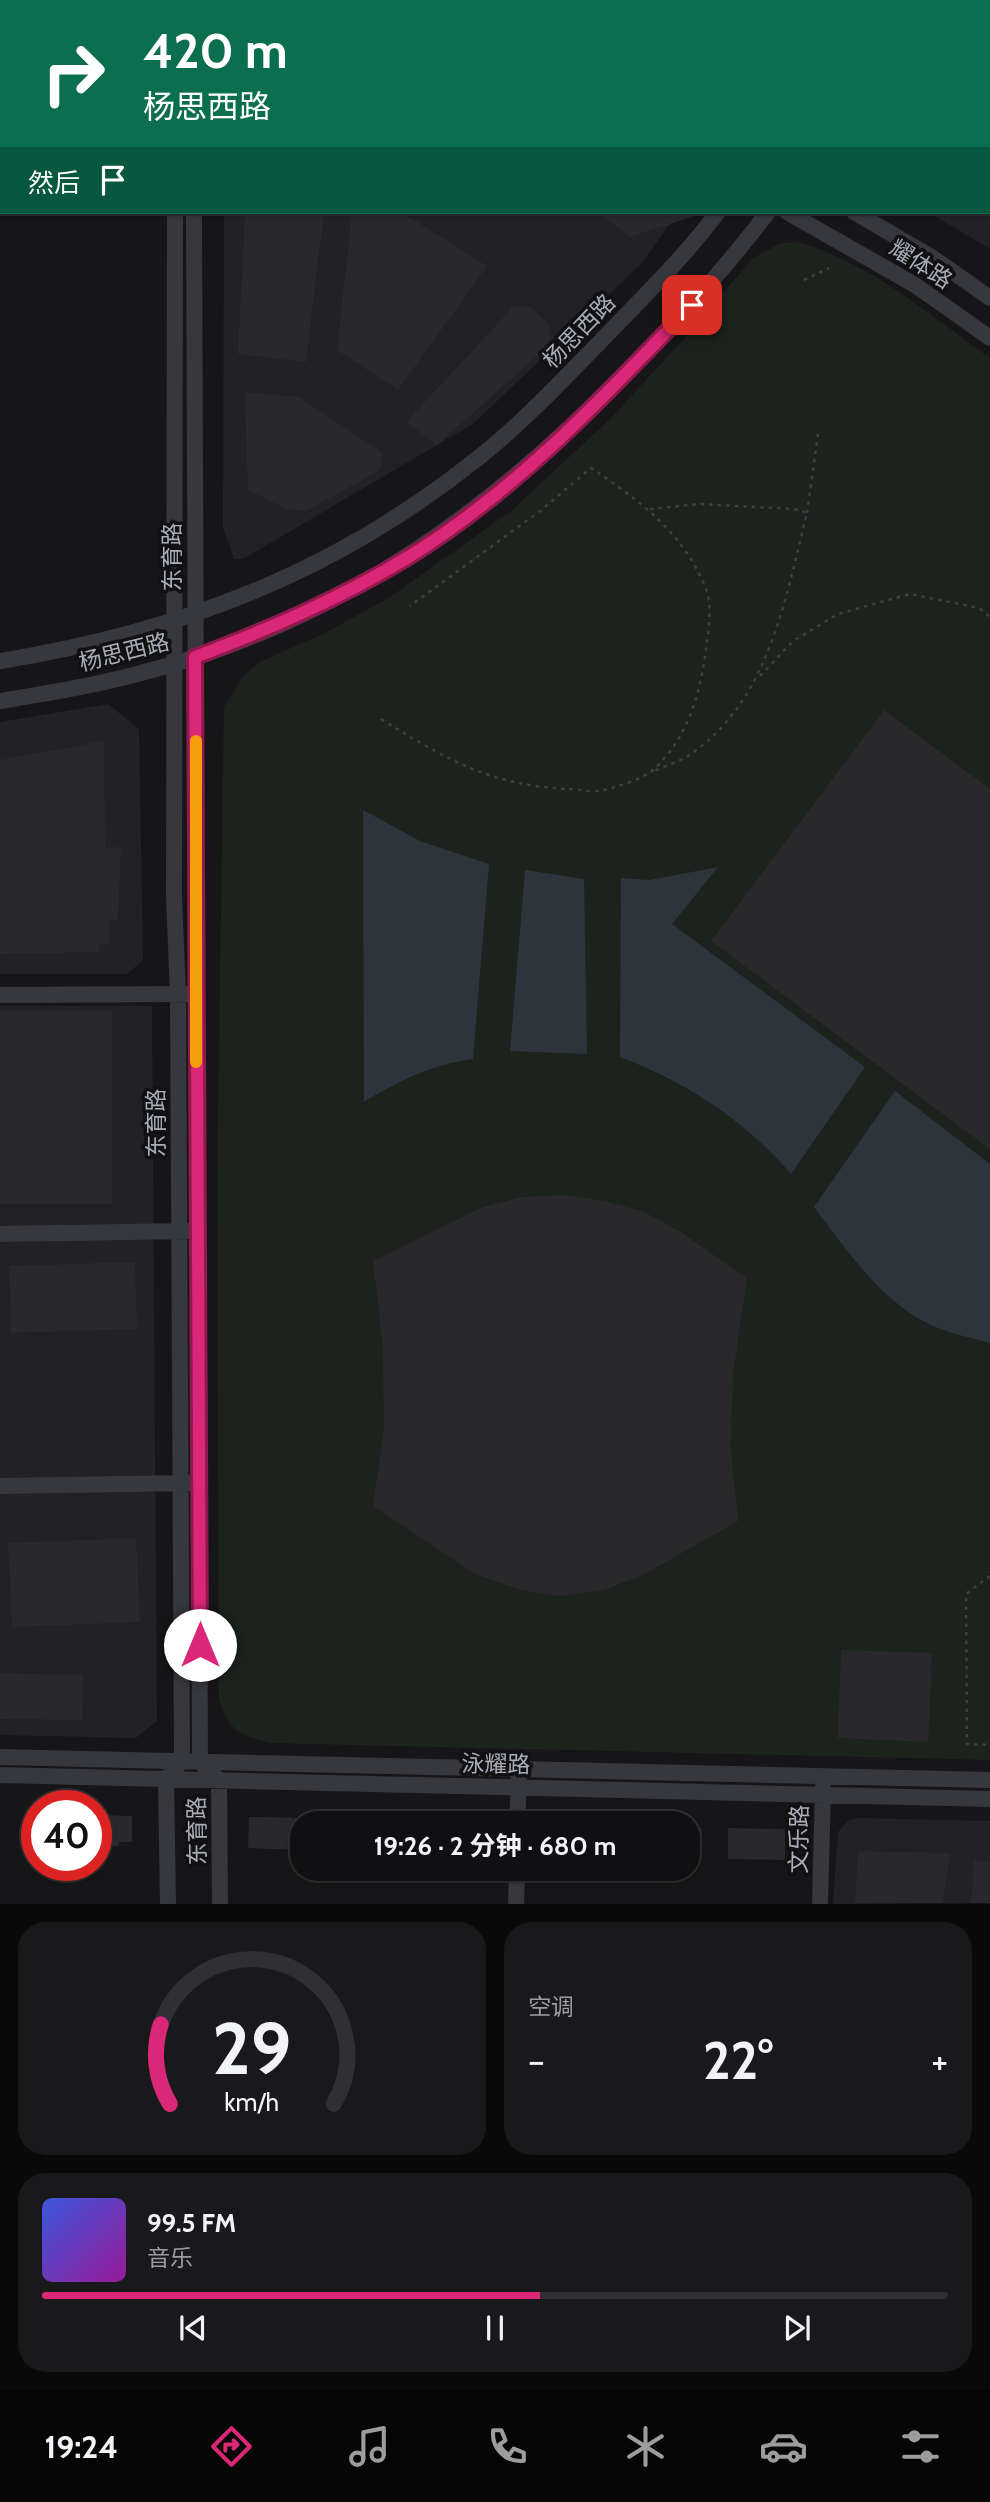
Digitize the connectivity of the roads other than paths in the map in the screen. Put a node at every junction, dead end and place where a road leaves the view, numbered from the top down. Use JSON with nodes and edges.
{"nodes":[{"id":1,"x":175,"y":214,"type":"edge"},
{"id":2,"x":194,"y":214,"type":"edge"},
{"id":3,"x":716,"y":214,"type":"edge"},
{"id":4,"x":766,"y":214,"type":"edge"},
{"id":5,"x":791,"y":214,"type":"edge"},
{"id":6,"x":857,"y":214,"type":"edge"},
{"id":7,"x":990,"y":298,"type":"edge"},
{"id":8,"x":990,"y":338,"type":"edge"},
{"id":9,"x":195,"y":614,"type":"junction"},
{"id":10,"x":176,"y":621,"type":"junction"},
{"id":11,"x":195,"y":657,"type":"junction"},
{"id":12,"x":0,"y":661,"type":"edge"},
{"id":13,"x":177,"y":663,"type":"junction"},
{"id":14,"x":0,"y":701,"type":"edge"},
{"id":15,"x":196,"y":993,"type":"junction"},
{"id":16,"x":0,"y":995,"type":"edge"},
{"id":17,"x":178,"y":995,"type":"junction"},
{"id":18,"x":197,"y":1230,"type":"junction"},
{"id":19,"x":180,"y":1232,"type":"junction"},
{"id":20,"x":0,"y":1234,"type":"edge"},
{"id":21,"x":181,"y":1483,"type":"junction"},
{"id":22,"x":199,"y":1483,"type":"junction"},
{"id":23,"x":0,"y":1486,"type":"edge"},
{"id":24,"x":0,"y":1757,"type":"edge"},
{"id":25,"x":182,"y":1761,"type":"junction"},
{"id":26,"x":200,"y":1762,"type":"junction"},
{"id":27,"x":519,"y":1769,"type":"junction"},
{"id":28,"x":0,"y":1775,"type":"edge"},
{"id":29,"x":823,"y":1776,"type":"junction"},
{"id":30,"x":166,"y":1779,"type":"junction"},
{"id":31,"x":219,"y":1780,"type":"junction"},
{"id":32,"x":990,"y":1780,"type":"edge"},
{"id":33,"x":518,"y":1787,"type":"junction"},
{"id":34,"x":823,"y":1795,"type":"junction"},
{"id":35,"x":990,"y":1799,"type":"edge"},
{"id":36,"x":517,"y":1811,"type":"edge"},
{"id":37,"x":517,"y":1881,"type":"edge"},
{"id":38,"x":168,"y":1903,"type":"edge"},
{"id":39,"x":220,"y":1903,"type":"edge"},
{"id":40,"x":516,"y":1903,"type":"edge"},
{"id":41,"x":820,"y":1903,"type":"edge"}],
"edges":[{"from":1,"to":10,"type":"street","name":"东育路"},
{"from":2,"to":9,"type":"street","name":"东育路"},
{"from":3,"to":9,"type":"street","name":"杨思西路"},
{"from":4,"to":11,"type":"street","name":"杨思西路"},
{"from":5,"to":8,"type":"street","name":"耀体路"},
{"from":6,"to":7,"type":"street","name":"耀体路"},
{"from":9,"to":10,"type":"street","name":"杨思西路"},
{"from":9,"to":11,"type":"street","name":"东育路"},
{"from":10,"to":12,"type":"street","name":"杨思西路"},
{"from":10,"to":13,"type":"street","name":"东育路"},
{"from":11,"to":13,"type":"street","name":"杨思西路"},
{"from":11,"to":15,"type":"street","name":"东育路"},
{"from":13,"to":14,"type":"street","name":"杨思西路"},
{"from":13,"to":17,"type":"street","name":"东育路"},
{"from":15,"to":17,"type":"street"},
{"from":15,"to":18,"type":"street","name":"东育路"},
{"from":16,"to":17,"type":"street"},
{"from":17,"to":19,"type":"street","name":"东育路"},
{"from":18,"to":19,"type":"street"},
{"from":18,"to":22,"type":"street","name":"东育路"},
{"from":19,"to":20,"type":"street"},
{"from":19,"to":21,"type":"street","name":"东育路"},
{"from":21,"to":22,"type":"street"},
{"from":21,"to":23,"type":"street"},
{"from":21,"to":25,"type":"street","name":"东育路"},
{"from":22,"to":26,"type":"street","name":"东育路"},
{"from":24,"to":25,"type":"street","name":"泳耀路"},
{"from":25,"to":26,"type":"street","name":"泳耀路"},
{"from":25,"to":30,"type":"street","name":"东育路"},
{"from":26,"to":27,"type":"street","name":"泳耀路"},
{"from":26,"to":31,"type":"street","name":"东育路"},
{"from":27,"to":29,"type":"street","name":"泳耀路"},
{"from":27,"to":33,"type":"street"},
{"from":28,"to":30,"type":"street","name":"泳耀路"},
{"from":29,"to":32,"type":"street","name":"泳耀路"},
{"from":29,"to":34,"type":"street","name":"文乐路"},
{"from":30,"to":31,"type":"street","name":"泳耀路"},
{"from":30,"to":38,"type":"street","name":"东育路"},
{"from":31,"to":33,"type":"street","name":"泳耀路"},
{"from":31,"to":39,"type":"street","name":"东育路"},
{"from":33,"to":34,"type":"street","name":"泳耀路"},
{"from":33,"to":36,"type":"street"},
{"from":34,"to":35,"type":"street","name":"泳耀路"},
{"from":34,"to":41,"type":"street","name":"文乐路"},
{"from":37,"to":40,"type":"street"}]}
